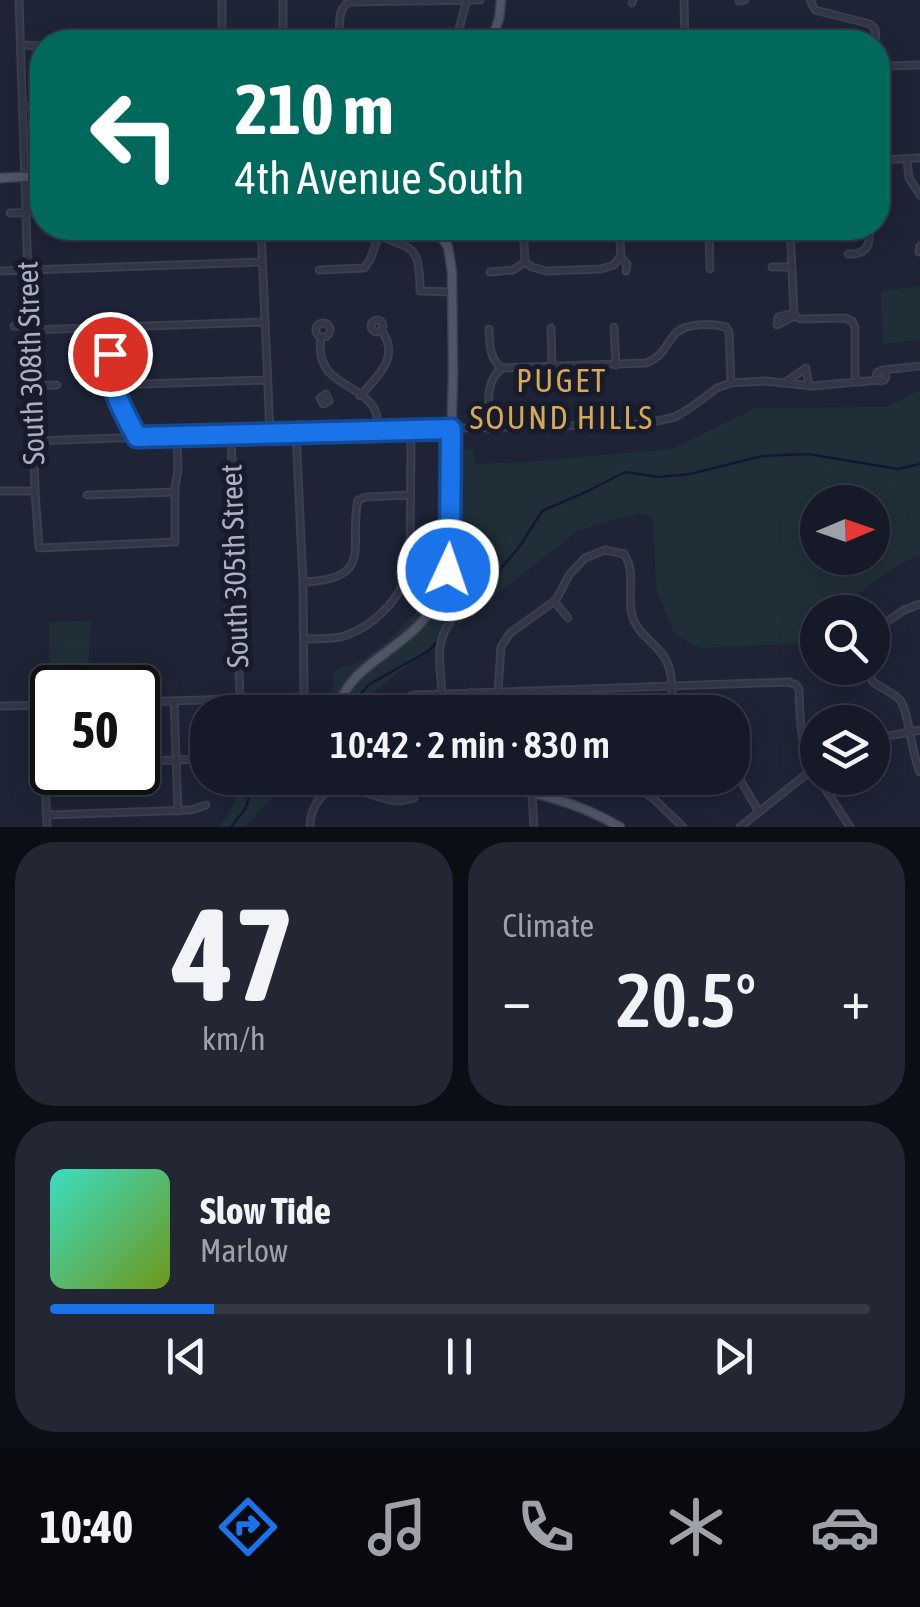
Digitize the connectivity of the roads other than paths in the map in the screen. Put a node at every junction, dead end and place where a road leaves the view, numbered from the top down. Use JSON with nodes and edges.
{"nodes":[{"id":1,"x":19,"y":0,"type":"edge"},
{"id":2,"x":222,"y":0,"type":"edge"},
{"id":3,"x":282,"y":0,"type":"edge"},
{"id":4,"x":467,"y":0,"type":"edge"},
{"id":5,"x":480,"y":0,"type":"edge"},
{"id":6,"x":502,"y":0,"type":"edge"},
{"id":7,"x":684,"y":0,"type":"edge"},
{"id":8,"x":811,"y":3,"type":"edge"},
{"id":9,"x":222,"y":30,"type":"edge"},
{"id":10,"x":283,"y":30,"type":"edge"},
{"id":11,"x":340,"y":30,"type":"edge"},
{"id":12,"x":458,"y":30,"type":"edge"},
{"id":13,"x":495,"y":30,"type":"edge"},
{"id":14,"x":685,"y":30,"type":"edge"},
{"id":15,"x":874,"y":30,"type":"edge"},
{"id":16,"x":20,"y":45,"type":"junction"},
{"id":17,"x":30,"y":45,"type":"edge"},
{"id":18,"x":920,"y":64,"type":"edge"},
{"id":19,"x":890,"y":66,"type":"edge"},
{"id":20,"x":22,"y":107,"type":"junction"},
{"id":21,"x":30,"y":107,"type":"edge"},
{"id":22,"x":920,"y":158,"type":"edge"},
{"id":23,"x":907,"y":159,"type":"junction"},
{"id":24,"x":890,"y":160,"type":"edge"},
{"id":25,"x":25,"y":177,"type":"junction"},
{"id":26,"x":30,"y":177,"type":"edge"},
{"id":27,"x":0,"y":178,"type":"edge"},
{"id":28,"x":920,"y":195,"type":"edge"},
{"id":29,"x":10,"y":213,"type":"dead end"},
{"id":30,"x":26,"y":213,"type":"junction"},
{"id":31,"x":30,"y":213,"type":"edge"},
{"id":32,"x":261,"y":240,"type":"edge"},
{"id":33,"x":377,"y":240,"type":"edge"},
{"id":34,"x":392,"y":240,"type":"edge"},
{"id":35,"x":444,"y":240,"type":"edge"},
{"id":36,"x":524,"y":240,"type":"edge"},
{"id":37,"x":618,"y":240,"type":"edge"},
{"id":38,"x":709,"y":240,"type":"edge"},
{"id":39,"x":790,"y":240,"type":"edge"},
{"id":40,"x":869,"y":240,"type":"edge"},
{"id":41,"x":848,"y":254,"type":"dead end"},
{"id":42,"x":262,"y":262,"type":"junction"},
{"id":43,"x":525,"y":262,"type":"junction"},
{"id":44,"x":617,"y":262,"type":"junction"},
{"id":45,"x":772,"y":267,"type":"dead end"},
{"id":46,"x":791,"y":267,"type":"junction"},
{"id":47,"x":710,"y":269,"type":"dead end"},
{"id":48,"x":28,"y":270,"type":"junction"},
{"id":49,"x":319,"y":270,"type":"dead end"},
{"id":50,"x":626,"y":270,"type":"dead end"},
{"id":51,"x":0,"y":271,"type":"edge"},
{"id":52,"x":490,"y":272,"type":"dead end"},
{"id":53,"x":452,"y":292,"type":"junction"},
{"id":54,"x":266,"y":322,"type":"junction"},
{"id":55,"x":14,"y":326,"type":"dead end"},
{"id":56,"x":110,"y":327,"type":"junction"},
{"id":57,"x":614,"y":327,"type":"dead end"},
{"id":58,"x":30,"y":328,"type":"junction"},
{"id":59,"x":551,"y":328,"type":"dead end"},
{"id":60,"x":489,"y":329,"type":"dead end"},
{"id":61,"x":381,"y":330,"type":"dead end"},
{"id":62,"x":321,"y":337,"type":"dead end"},
{"id":63,"x":616,"y":365,"type":"junction"},
{"id":64,"x":920,"y":366,"type":"edge"},
{"id":65,"x":552,"y":367,"type":"junction"},
{"id":66,"x":502,"y":368,"type":"junction"},
{"id":67,"x":267,"y":380,"type":"junction"},
{"id":68,"x":731,"y":382,"type":"junction"},
{"id":69,"x":859,"y":382,"type":"junction"},
{"id":70,"x":784,"y":384,"type":"junction"},
{"id":71,"x":57,"y":385,"type":"dead end"},
{"id":72,"x":112,"y":385,"type":"junction"},
{"id":73,"x":32,"y":386,"type":"junction"},
{"id":74,"x":809,"y":386,"type":"junction"},
{"id":75,"x":360,"y":396,"type":"junction"},
{"id":76,"x":489,"y":428,"type":"junction"},
{"id":77,"x":451,"y":429,"type":"junction"},
{"id":78,"x":377,"y":430,"type":"junction"},
{"id":79,"x":411,"y":430,"type":"junction"},
{"id":80,"x":296,"y":432,"type":"junction"},
{"id":81,"x":270,"y":433,"type":"junction"},
{"id":82,"x":231,"y":434,"type":"junction"},
{"id":83,"x":176,"y":436,"type":"junction"},
{"id":84,"x":137,"y":437,"type":"junction"},
{"id":85,"x":33,"y":441,"type":"junction"},
{"id":86,"x":35,"y":490,"type":"junction"},
{"id":87,"x":0,"y":491,"type":"edge"},
{"id":88,"x":174,"y":492,"type":"junction"},
{"id":89,"x":87,"y":495,"type":"dead end"},
{"id":90,"x":410,"y":495,"type":"junction"},
{"id":91,"x":630,"y":547,"type":"dead end"},
{"id":92,"x":624,"y":554,"type":"junction"},
{"id":93,"x":303,"y":582,"type":"junction"},
{"id":94,"x":554,"y":602,"type":"junction"},
{"id":95,"x":920,"y":604,"type":"edge"},
{"id":96,"x":456,"y":613,"type":"dead end"},
{"id":97,"x":568,"y":618,"type":"dead end"},
{"id":98,"x":890,"y":620,"type":"edge"},
{"id":99,"x":304,"y":639,"type":"junction"},
{"id":100,"x":876,"y":685,"type":"edge"},
{"id":101,"x":671,"y":686,"type":"junction"},
{"id":102,"x":571,"y":689,"type":"junction"},
{"id":103,"x":472,"y":692,"type":"junction"},
{"id":104,"x":498,"y":692,"type":"junction"},
{"id":105,"x":442,"y":694,"type":"junction"},
{"id":106,"x":240,"y":695,"type":"edge"},
{"id":107,"x":304,"y":695,"type":"edge"},
{"id":108,"x":342,"y":695,"type":"edge"},
{"id":109,"x":426,"y":695,"type":"edge"},
{"id":110,"x":472,"y":695,"type":"edge"},
{"id":111,"x":571,"y":695,"type":"edge"},
{"id":112,"x":671,"y":695,"type":"edge"},
{"id":113,"x":160,"y":701,"type":"edge"},
{"id":114,"x":174,"y":701,"type":"junction"},
{"id":115,"x":190,"y":701,"type":"edge"},
{"id":116,"x":30,"y":705,"type":"edge"},
{"id":117,"x":0,"y":706,"type":"edge"},
{"id":118,"x":800,"y":709,"type":"edge"},
{"id":119,"x":920,"y":730,"type":"edge"},
{"id":120,"x":908,"y":732,"type":"junction"},
{"id":121,"x":890,"y":736,"type":"edge"},
{"id":122,"x":160,"y":760,"type":"edge"},
{"id":123,"x":176,"y":760,"type":"junction"},
{"id":124,"x":190,"y":760,"type":"edge"},
{"id":125,"x":920,"y":772,"type":"edge"},
{"id":126,"x":800,"y":779,"type":"edge"},
{"id":127,"x":47,"y":795,"type":"edge"},
{"id":128,"x":532,"y":795,"type":"edge"},
{"id":129,"x":539,"y":795,"type":"edge"},
{"id":130,"x":648,"y":795,"type":"edge"},
{"id":131,"x":749,"y":795,"type":"edge"},
{"id":132,"x":830,"y":795,"type":"edge"},
{"id":133,"x":414,"y":798,"type":"dead end"},
{"id":134,"x":206,"y":805,"type":"dead end"},
{"id":135,"x":178,"y":811,"type":"junction"},
{"id":136,"x":759,"y":812,"type":"junction"},
{"id":137,"x":47,"y":816,"type":"junction"},
{"id":138,"x":47,"y":827,"type":"edge"},
{"id":139,"x":310,"y":827,"type":"edge"},
{"id":140,"x":534,"y":827,"type":"edge"},
{"id":141,"x":620,"y":827,"type":"edge"},
{"id":142,"x":683,"y":827,"type":"edge"},
{"id":143,"x":740,"y":827,"type":"edge"},
{"id":144,"x":850,"y":827,"type":"edge"}],
"edges":[{"from":1,"to":16,"type":"street","name":"South 308th Street"},
{"from":2,"to":9,"type":"street"},
{"from":3,"to":10,"type":"street"},
{"from":4,"to":5,"type":"street"},
{"from":4,"to":11,"type":"street"},
{"from":4,"to":12,"type":"street"},
{"from":6,"to":13,"type":"main road"},
{"from":7,"to":14,"type":"street"},
{"from":8,"to":15,"type":"street"},
{"from":16,"to":17,"type":"street"},
{"from":16,"to":20,"type":"street","name":"South 308th Street"},
{"from":18,"to":19,"type":"street"},
{"from":20,"to":21,"type":"street"},
{"from":20,"to":25,"type":"street","name":"South 308th Street"},
{"from":22,"to":23,"type":"street"},
{"from":23,"to":24,"type":"street"},
{"from":23,"to":28,"type":"street"},
{"from":25,"to":26,"type":"main road"},
{"from":25,"to":27,"type":"main road"},
{"from":25,"to":30,"type":"street","name":"South 308th Street"},
{"from":29,"to":30,"type":"street"},
{"from":30,"to":31,"type":"street"},
{"from":30,"to":48,"type":"street","name":"South 308th Street"},
{"from":32,"to":42,"type":"street"},
{"from":33,"to":49,"type":"street"},
{"from":34,"to":53,"type":"street"},
{"from":35,"to":53,"type":"main road"},
{"from":36,"to":43,"type":"street"},
{"from":37,"to":44,"type":"street"},
{"from":38,"to":47,"type":"street"},
{"from":39,"to":46,"type":"street"},
{"from":40,"to":41,"type":"street"},
{"from":42,"to":48,"type":"street"},
{"from":42,"to":54,"type":"street"},
{"from":43,"to":44,"type":"street"},
{"from":43,"to":52,"type":"street"},
{"from":44,"to":50,"type":"street"},
{"from":45,"to":46,"type":"street"},
{"from":46,"to":69,"type":"street"},
{"from":48,"to":51,"type":"street"},
{"from":48,"to":58,"type":"street","name":"South 308th Street"},
{"from":53,"to":77,"type":"main road"},
{"from":54,"to":56,"type":"street"},
{"from":54,"to":67,"type":"street"},
{"from":55,"to":58,"type":"street"},
{"from":56,"to":58,"type":"street"},
{"from":56,"to":72,"type":"street"},
{"from":57,"to":63,"type":"street"},
{"from":58,"to":73,"type":"street","name":"South 308th Street"},
{"from":59,"to":65,"type":"street"},
{"from":60,"to":66,"type":"street"},
{"from":61,"to":75,"type":"street"},
{"from":62,"to":75,"type":"street"},
{"from":63,"to":65,"type":"street"},
{"from":63,"to":68,"type":"street"},
{"from":64,"to":69,"type":"street"},
{"from":65,"to":66,"type":"street"},
{"from":66,"to":76,"type":"street"},
{"from":67,"to":72,"type":"street"},
{"from":67,"to":81,"type":"street"},
{"from":68,"to":70,"type":"street"},
{"from":68,"to":76,"type":"street"},
{"from":69,"to":74,"type":"street"},
{"from":70,"to":74,"type":"street"},
{"from":70,"to":74,"type":"street"},
{"from":71,"to":73,"type":"street"},
{"from":72,"to":84,"type":"street"},
{"from":73,"to":85,"type":"street","name":"South 308th Street"},
{"from":75,"to":78,"type":"street"},
{"from":76,"to":77,"type":"street"},
{"from":77,"to":79,"type":"street"},
{"from":77,"to":108,"type":"main road"},
{"from":78,"to":79,"type":"street"},
{"from":78,"to":80,"type":"street"},
{"from":79,"to":90,"type":"street"},
{"from":80,"to":81,"type":"street"},
{"from":80,"to":93,"type":"street"},
{"from":81,"to":82,"type":"street"},
{"from":82,"to":83,"type":"street"},
{"from":82,"to":106,"type":"street","name":"South 305th Street"},
{"from":83,"to":84,"type":"street"},
{"from":83,"to":88,"type":"street"},
{"from":84,"to":85,"type":"street"},
{"from":85,"to":86,"type":"street","name":"South 308th Street"},
{"from":86,"to":87,"type":"street"},
{"from":86,"to":88,"type":"street","name":"South 308th Street"},
{"from":88,"to":89,"type":"street"},
{"from":90,"to":93,"type":"street"},
{"from":90,"to":99,"type":"street"},
{"from":91,"to":92,"type":"street"},
{"from":92,"to":94,"type":"street"},
{"from":92,"to":101,"type":"street"},
{"from":93,"to":99,"type":"street"},
{"from":94,"to":97,"type":"street"},
{"from":94,"to":104,"type":"street"},
{"from":95,"to":98,"type":"street"},
{"from":96,"to":105,"type":"street"},
{"from":99,"to":107,"type":"street"},
{"from":100,"to":120,"type":"street"},
{"from":101,"to":102,"type":"street"},
{"from":101,"to":112,"type":"street"},
{"from":101,"to":118,"type":"street"},
{"from":102,"to":104,"type":"street"},
{"from":102,"to":111,"type":"street"},
{"from":103,"to":104,"type":"street"},
{"from":103,"to":105,"type":"street"},
{"from":103,"to":110,"type":"street"},
{"from":105,"to":109,"type":"street"},
{"from":113,"to":114,"type":"street"},
{"from":114,"to":115,"type":"street"},
{"from":114,"to":123,"type":"street"},
{"from":116,"to":117,"type":"street"},
{"from":119,"to":120,"type":"street"},
{"from":120,"to":121,"type":"street"},
{"from":120,"to":125,"type":"street"},
{"from":122,"to":123,"type":"street"},
{"from":123,"to":124,"type":"street"},
{"from":123,"to":135,"type":"street"},
{"from":126,"to":136,"type":"street"},
{"from":127,"to":137,"type":"street"},
{"from":128,"to":140,"type":"street"},
{"from":129,"to":141,"type":"main road"},
{"from":130,"to":142,"type":"street"},
{"from":131,"to":136,"type":"street"},
{"from":132,"to":144,"type":"street"},
{"from":133,"to":139,"type":"street"},
{"from":134,"to":135,"type":"street"},
{"from":135,"to":137,"type":"street"},
{"from":136,"to":143,"type":"street"},
{"from":137,"to":138,"type":"street"}]}
